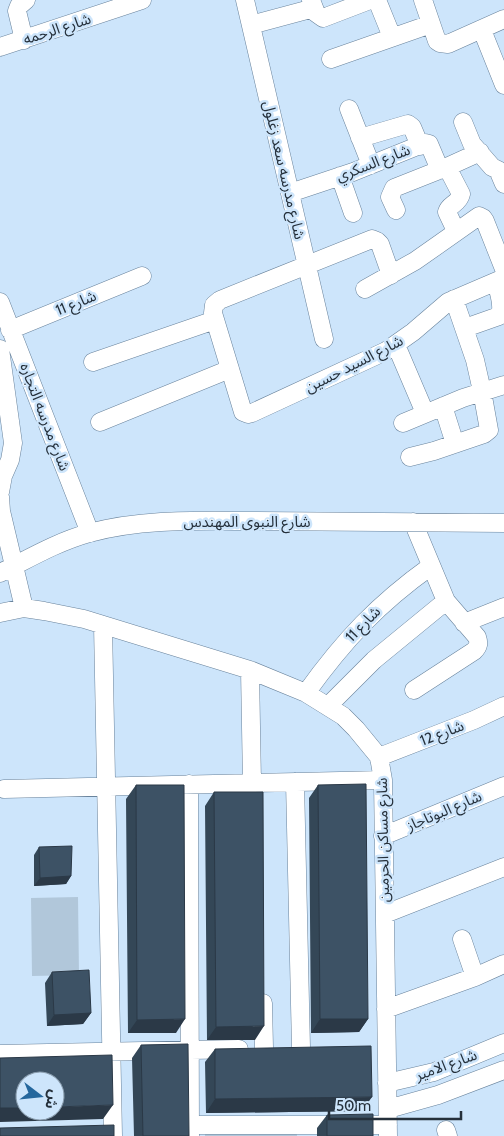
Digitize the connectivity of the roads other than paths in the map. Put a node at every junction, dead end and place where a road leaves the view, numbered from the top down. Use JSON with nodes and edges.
{"nodes":[{"id":1,"x":26,"y":0,"type":"edge"},
{"id":2,"x":142,"y":0,"type":"edge"},
{"id":3,"x":245,"y":0,"type":"edge"},
{"id":4,"x":370,"y":0,"type":"edge"},
{"id":5,"x":377,"y":0,"type":"edge"},
{"id":6,"x":423,"y":0,"type":"edge"},
{"id":7,"x":313,"y":4,"type":"edge"},
{"id":8,"x":504,"y":19,"type":"edge"},
{"id":9,"x":431,"y":24,"type":"junction"},
{"id":10,"x":251,"y":25,"type":"junction"},
{"id":11,"x":482,"y":30,"type":"junction"},
{"id":12,"x":392,"y":37,"type":"junction"},
{"id":13,"x":24,"y":40,"type":"junction"},
{"id":14,"x":0,"y":47,"type":"edge"},
{"id":15,"x":331,"y":59,"type":"dead end"},
{"id":16,"x":504,"y":85,"type":"edge"},
{"id":17,"x":349,"y":108,"type":"dead end"},
{"id":18,"x":463,"y":122,"type":"dead end"},
{"id":19,"x":360,"y":138,"type":"junction"},
{"id":20,"x":420,"y":146,"type":"junction"},
{"id":21,"x":480,"y":152,"type":"junction"},
{"id":22,"x":371,"y":165,"type":"junction"},
{"id":23,"x":499,"y":166,"type":"edge"},
{"id":24,"x":444,"y":169,"type":"junction"},
{"id":25,"x":340,"y":176,"type":"junction"},
{"id":26,"x":504,"y":184,"type":"edge"},
{"id":27,"x":290,"y":192,"type":"junction"},
{"id":28,"x":396,"y":210,"type":"dead end"},
{"id":29,"x":352,"y":214,"type":"dead end"},
{"id":30,"x":456,"y":231,"type":"junction"},
{"id":31,"x":499,"y":242,"type":"edge"},
{"id":32,"x":307,"y":266,"type":"junction"},
{"id":33,"x":391,"y":275,"type":"junction"},
{"id":34,"x":142,"y":276,"type":"dead end"},
{"id":35,"x":501,"y":277,"type":"edge"},
{"id":36,"x":365,"y":289,"type":"dead end"},
{"id":37,"x":454,"y":299,"type":"junction"},
{"id":38,"x":0,"y":302,"type":"edge"},
{"id":39,"x":215,"y":320,"type":"junction"},
{"id":40,"x":465,"y":328,"type":"junction"},
{"id":41,"x":8,"y":335,"type":"edge"},
{"id":42,"x":324,"y":340,"type":"dead end"},
{"id":43,"x":396,"y":345,"type":"junction"},
{"id":44,"x":0,"y":349,"type":"edge"},
{"id":45,"x":93,"y":362,"type":"dead end"},
{"id":46,"x":230,"y":369,"type":"junction"},
{"id":47,"x":504,"y":385,"type":"edge"},
{"id":48,"x":482,"y":392,"type":"junction"},
{"id":49,"x":443,"y":406,"type":"junction"},
{"id":50,"x":425,"y":413,"type":"junction"},
{"id":51,"x":100,"y":422,"type":"dead end"},
{"id":52,"x":403,"y":423,"type":"dead end"},
{"id":53,"x":455,"y":444,"type":"junction"},
{"id":54,"x":410,"y":457,"type":"dead end"},
{"id":55,"x":5,"y":460,"type":"edge"},
{"id":56,"x":0,"y":492,"type":"edge"},
{"id":57,"x":0,"y":497,"type":"edge"},
{"id":58,"x":413,"y":522,"type":"junction"},
{"id":59,"x":504,"y":523,"type":"edge"},
{"id":60,"x":90,"y":533,"type":"junction"},
{"id":61,"x":431,"y":566,"type":"junction"},
{"id":62,"x":7,"y":570,"type":"edge"},
{"id":63,"x":446,"y":601,"type":"junction"},
{"id":64,"x":504,"y":607,"type":"edge"},
{"id":65,"x":24,"y":608,"type":"junction"},
{"id":66,"x":0,"y":613,"type":"edge"},
{"id":67,"x":464,"y":623,"type":"junction"},
{"id":68,"x":103,"y":625,"type":"junction"},
{"id":69,"x":250,"y":670,"type":"junction"},
{"id":70,"x":414,"y":690,"type":"dead end"},
{"id":71,"x":306,"y":693,"type":"junction"},
{"id":72,"x":328,"y":706,"type":"junction"},
{"id":73,"x":504,"y":706,"type":"edge"},
{"id":74,"x":379,"y":757,"type":"junction"},
{"id":75,"x":383,"y":780,"type":"junction"},
{"id":76,"x":295,"y":782,"type":"junction"},
{"id":77,"x":257,"y":783,"type":"junction"},
{"id":78,"x":188,"y":784,"type":"junction"},
{"id":79,"x":106,"y":786,"type":"junction"},
{"id":80,"x":504,"y":786,"type":"edge"},
{"id":81,"x":4,"y":789,"type":"dead end"},
{"id":82,"x":262,"y":802,"type":"edge"},
{"id":83,"x":384,"y":836,"type":"junction"},
{"id":84,"x":504,"y":867,"type":"edge"},
{"id":85,"x":385,"y":914,"type":"junction"},
{"id":86,"x":462,"y":939,"type":"dead end"},
{"id":87,"x":504,"y":964,"type":"edge"},
{"id":88,"x":475,"y":977,"type":"junction"},
{"id":89,"x":263,"y":989,"type":"edge"},
{"id":90,"x":386,"y":1009,"type":"junction"},
{"id":91,"x":504,"y":1043,"type":"edge"},
{"id":92,"x":387,"y":1047,"type":"junction"},
{"id":93,"x":264,"y":1048,"type":"junction"},
{"id":94,"x":301,"y":1048,"type":"junction"},
{"id":95,"x":320,"y":1048,"type":"edge"},
{"id":96,"x":368,"y":1048,"type":"edge"},
{"id":97,"x":189,"y":1049,"type":"junction"},
{"id":98,"x":111,"y":1051,"type":"junction"},
{"id":99,"x":0,"y":1054,"type":"edge"},
{"id":100,"x":504,"y":1070,"type":"edge"},
{"id":101,"x":387,"y":1084,"type":"junction"},
{"id":102,"x":388,"y":1123,"type":"edge"},
{"id":103,"x":94,"y":1129,"type":"edge"},
{"id":104,"x":190,"y":1131,"type":"edge"},
{"id":105,"x":299,"y":1131,"type":"edge"},
{"id":106,"x":113,"y":1132,"type":"edge"}],
"edges":[{"from":1,"to":13,"type":"street"},
{"from":2,"to":13,"type":"street","name":"شارع الرحمه"},
{"from":3,"to":10,"type":"street","name":"شارع مدرسه سعد زغلول"},
{"from":4,"to":7,"type":"street"},
{"from":5,"to":12,"type":"street"},
{"from":6,"to":9,"type":"street"},
{"from":7,"to":10,"type":"street"},
{"from":8,"to":11,"type":"street"},
{"from":9,"to":11,"type":"street"},
{"from":9,"to":12,"type":"street"},
{"from":10,"to":27,"type":"street","name":"شارع مدرسه سعد زغلول"},
{"from":11,"to":16,"type":"street"},
{"from":12,"to":15,"type":"street"},
{"from":13,"to":14,"type":"street","name":"شارع الرحمه"},
{"from":17,"to":19,"type":"street"},
{"from":18,"to":21,"type":"street"},
{"from":19,"to":20,"type":"street"},
{"from":19,"to":22,"type":"street"},
{"from":20,"to":22,"type":"street","name":"شارع السكري"},
{"from":20,"to":24,"type":"street","name":"شارع السكري"},
{"from":21,"to":23,"type":"street"},
{"from":21,"to":24,"type":"street"},
{"from":22,"to":25,"type":"street","name":"شارع السكري"},
{"from":23,"to":26,"type":"street"},
{"from":24,"to":28,"type":"street"},
{"from":24,"to":30,"type":"street"},
{"from":25,"to":27,"type":"street","name":"شارع السكري"},
{"from":25,"to":29,"type":"street"},
{"from":27,"to":32,"type":"street","name":"شارع مدرسه سعد زغلول"},
{"from":30,"to":31,"type":"street"},
{"from":30,"to":33,"type":"street"},
{"from":31,"to":35,"type":"street"},
{"from":32,"to":33,"type":"street"},
{"from":32,"to":39,"type":"street"},
{"from":32,"to":42,"type":"street","name":"شارع مدرسه سعد زغلول"},
{"from":33,"to":36,"type":"street"},
{"from":34,"to":41,"type":"street","name":"شارع 11"},
{"from":35,"to":37,"type":"street","name":"شارع السيد حسين"},
{"from":35,"to":40,"type":"street"},
{"from":37,"to":40,"type":"street"},
{"from":37,"to":43,"type":"street","name":"شارع السيد حسين"},
{"from":38,"to":41,"type":"street","name":"شارع مدرسه التجاره"},
{"from":39,"to":45,"type":"street"},
{"from":39,"to":46,"type":"street"},
{"from":40,"to":48,"type":"street"},
{"from":41,"to":60,"type":"street","name":"شارع مدرسه التجاره"},
{"from":43,"to":46,"type":"street","name":"شارع السيد حسين"},
{"from":43,"to":50,"type":"street"},
{"from":44,"to":55,"type":"street"},
{"from":46,"to":51,"type":"street"},
{"from":47,"to":48,"type":"street"},
{"from":48,"to":49,"type":"street"},
{"from":48,"to":53,"type":"street"},
{"from":49,"to":50,"type":"street"},
{"from":49,"to":53,"type":"street"},
{"from":50,"to":52,"type":"street"},
{"from":53,"to":54,"type":"street"},
{"from":55,"to":56,"type":"street"},
{"from":57,"to":62,"type":"street"},
{"from":58,"to":59,"type":"street","name":"شارع النبوى المهندس"},
{"from":58,"to":60,"type":"street","name":"شارع النبوى المهندس"},
{"from":58,"to":61,"type":"street"},
{"from":60,"to":62,"type":"street","name":"شارع النبوى المهندس"},
{"from":61,"to":63,"type":"street"},
{"from":61,"to":71,"type":"street","name":"شارع 11"},
{"from":62,"to":65,"type":"street"},
{"from":63,"to":67,"type":"street"},
{"from":63,"to":72,"type":"street"},
{"from":64,"to":67,"type":"street"},
{"from":65,"to":66,"type":"street"},
{"from":65,"to":68,"type":"street","name":"شارع مساكن الحرمين"},
{"from":67,"to":70,"type":"street"},
{"from":68,"to":69,"type":"street","name":"شارع مساكن الحرمين"},
{"from":68,"to":79,"type":"street"},
{"from":69,"to":71,"type":"street","name":"شارع مساكن الحرمين"},
{"from":69,"to":77,"type":"street"},
{"from":71,"to":72,"type":"street","name":"شارع مساكن الحرمين"},
{"from":72,"to":74,"type":"street","name":"شارع مساكن الحرمين"},
{"from":73,"to":74,"type":"street","name":"شارع 12"},
{"from":74,"to":75,"type":"street","name":"شارع مساكن الحرمين"},
{"from":75,"to":76,"type":"street"},
{"from":75,"to":83,"type":"street","name":"شارع مساكن الحرمين"},
{"from":76,"to":77,"type":"street"},
{"from":76,"to":94,"type":"street"},
{"from":77,"to":78,"type":"street"},
{"from":77,"to":82,"type":"street"},
{"from":78,"to":79,"type":"street"},
{"from":78,"to":97,"type":"street"},
{"from":79,"to":81,"type":"street"},
{"from":79,"to":98,"type":"street"},
{"from":80,"to":83,"type":"street","name":"شارع البوتاجاز"},
{"from":83,"to":85,"type":"street","name":"شارع مساكن الحرمين"},
{"from":84,"to":85,"type":"street"},
{"from":85,"to":90,"type":"street","name":"شارع مساكن الحرمين"},
{"from":86,"to":88,"type":"street"},
{"from":87,"to":88,"type":"street"},
{"from":88,"to":90,"type":"street"},
{"from":89,"to":93,"type":"street"},
{"from":90,"to":92,"type":"street","name":"شارع مساكن الحرمين"},
{"from":91,"to":101,"type":"street","name":"شارع الامير"},
{"from":92,"to":96,"type":"street"},
{"from":92,"to":101,"type":"street","name":"شارع مساكن الحرمين"},
{"from":93,"to":94,"type":"street"},
{"from":93,"to":97,"type":"street"},
{"from":94,"to":95,"type":"street"},
{"from":97,"to":98,"type":"street"},
{"from":97,"to":104,"type":"street"},
{"from":98,"to":99,"type":"street"},
{"from":98,"to":106,"type":"street"},
{"from":100,"to":102,"type":"street"},
{"from":101,"to":102,"type":"street","name":"شارع مساكن الحرمين"},
{"from":102,"to":105,"type":"street"},
{"from":103,"to":106,"type":"street"},
{"from":104,"to":105,"type":"street"}]}
